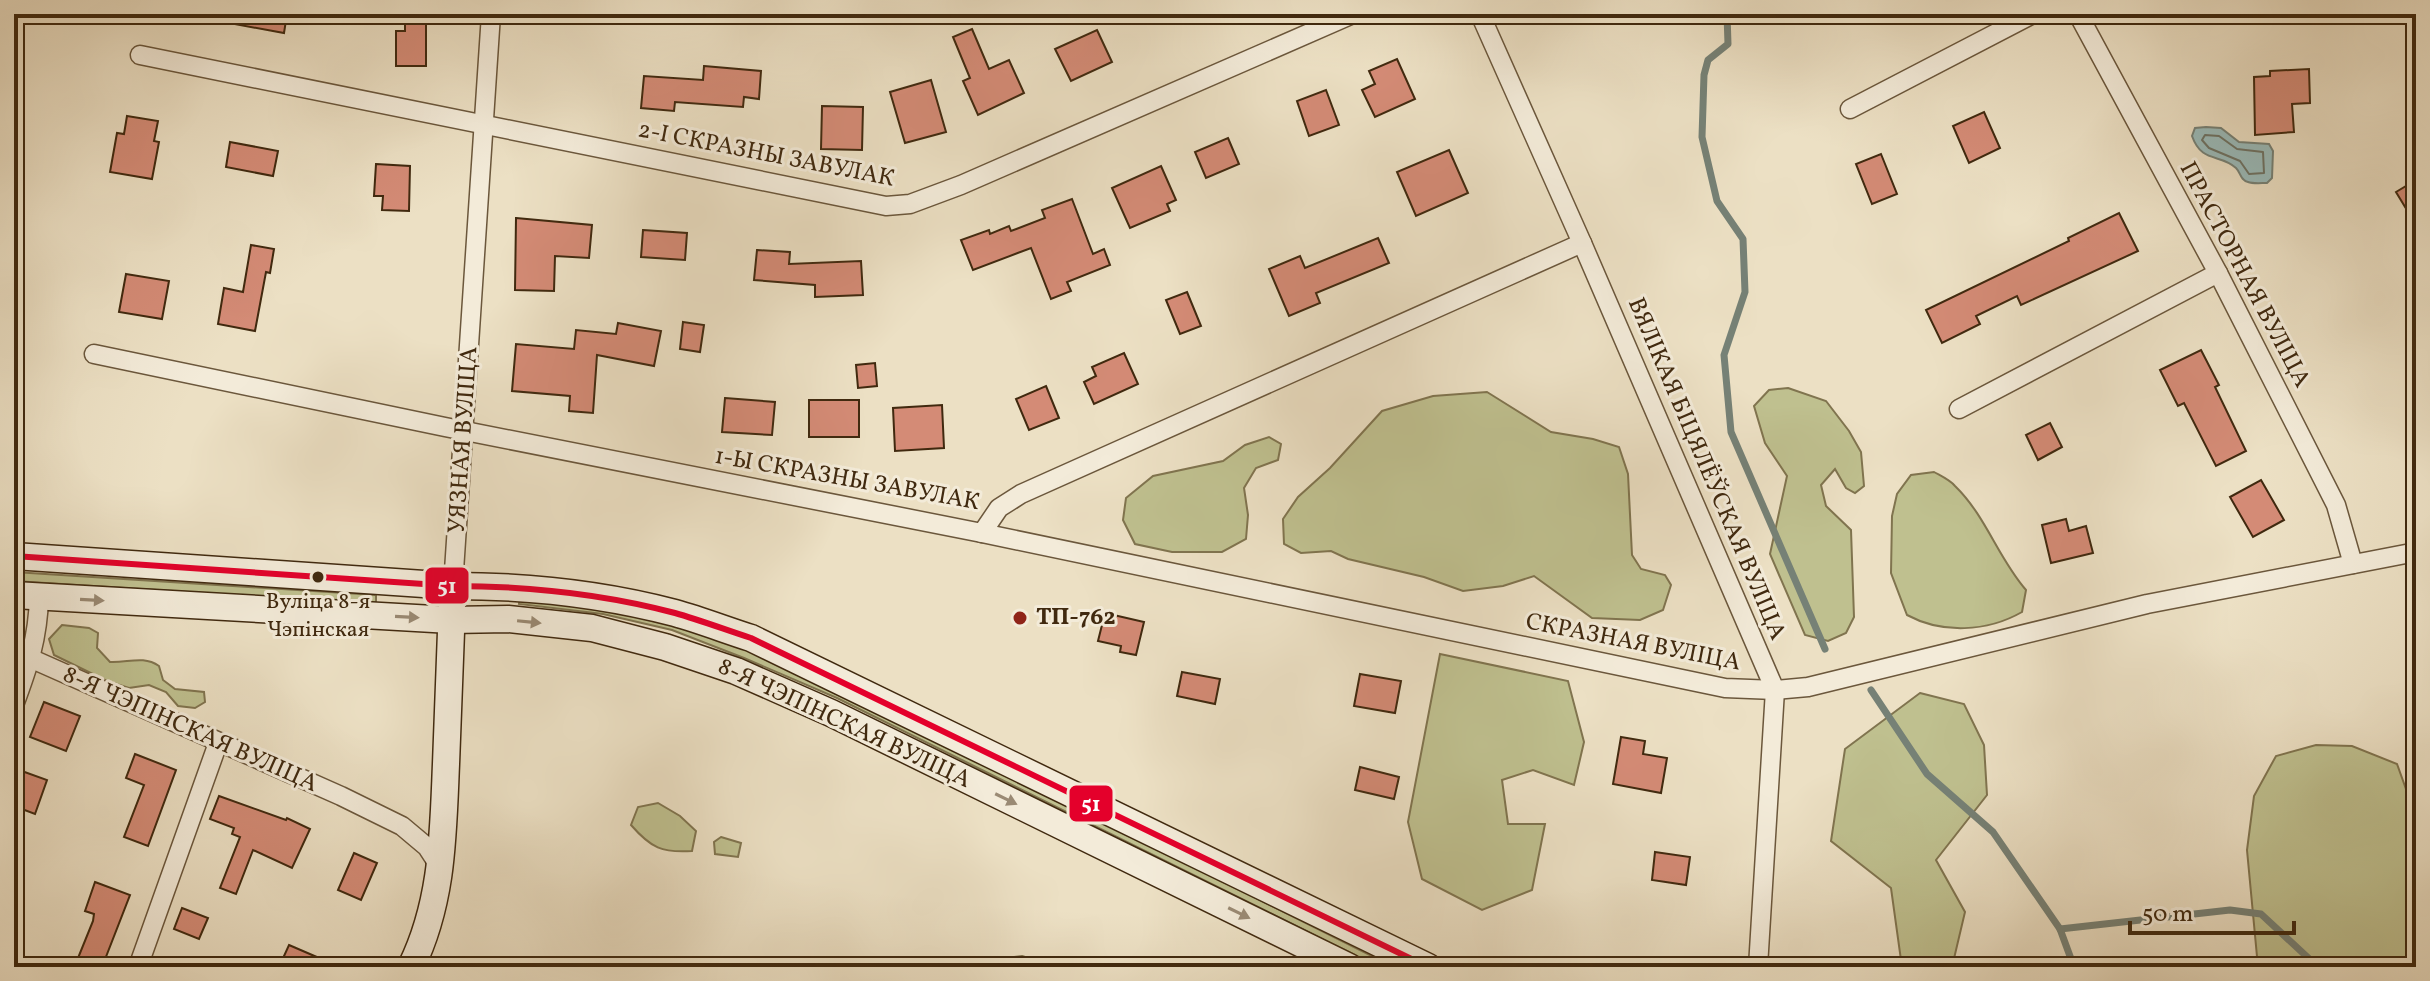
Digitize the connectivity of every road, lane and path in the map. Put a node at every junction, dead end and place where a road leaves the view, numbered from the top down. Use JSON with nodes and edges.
{"nodes":[{"id":1,"x":491,"y":14,"type":"edge"},
{"id":2,"x":1353,"y":14,"type":"edge"},
{"id":3,"x":1480,"y":14,"type":"edge"},
{"id":4,"x":2033,"y":14,"type":"edge"},
{"id":5,"x":2078,"y":14,"type":"edge"},
{"id":6,"x":140,"y":55,"type":"dead end"},
{"id":7,"x":1850,"y":109,"type":"dead end"},
{"id":8,"x":484,"y":125,"type":"junction"},
{"id":9,"x":1582,"y":243,"type":"junction"},
{"id":10,"x":2218,"y":273,"type":"junction"},
{"id":11,"x":94,"y":354,"type":"dead end"},
{"id":12,"x":1959,"y":409,"type":"dead end"},
{"id":13,"x":465,"y":431,"type":"junction"},
{"id":14,"x":982,"y":533,"type":"junction"},
{"id":15,"x":2416,"y":552,"type":"edge"},
{"id":16,"x":14,"y":556,"type":"edge"},
{"id":17,"x":2353,"y":564,"type":"junction"},
{"id":18,"x":453,"y":586,"type":"junction"},
{"id":19,"x":26,"y":596,"type":"edge"},
{"id":20,"x":451,"y":620,"type":"junction"},
{"id":21,"x":14,"y":651,"type":"edge"},
{"id":22,"x":32,"y":659,"type":"junction"},
{"id":23,"x":1775,"y":690,"type":"junction"},
{"id":24,"x":14,"y":705,"type":"edge"},
{"id":25,"x":218,"y":743,"type":"junction"},
{"id":26,"x":440,"y":867,"type":"junction"},
{"id":27,"x":138,"y":967,"type":"edge"},
{"id":28,"x":411,"y":967,"type":"edge"},
{"id":29,"x":1349,"y":967,"type":"edge"},
{"id":30,"x":1428,"y":967,"type":"edge"},
{"id":31,"x":1758,"y":967,"type":"edge"}],
"edges":[{"from":1,"to":8,"type":"street","name":"УЯЗНАЯ ВУЛІЦА"},
{"from":2,"to":8,"type":"street","name":"2-І СКРАЗНЫ ЗАВУЛАК"},
{"from":3,"to":9,"type":"street","name":"ВЯЛІКАЯ БІЦЯЛЁЎСКАЯ ВУЛІЦА"},
{"from":4,"to":7,"type":"street"},
{"from":5,"to":10,"type":"street","name":"ПРАСТОРНАЯ ВУЛІЦА"},
{"from":6,"to":8,"type":"street","name":"2-І СКРАЗНЫ ЗАВУЛАК"},
{"from":8,"to":13,"type":"street","name":"УЯЗНАЯ ВУЛІЦА"},
{"from":9,"to":14,"type":"street","name":"1-Ы СКРАЗНЫ ЗАВУЛАК"},
{"from":9,"to":23,"type":"street","name":"ВЯЛІКАЯ БІЦЯЛЁЎСКАЯ ВУЛІЦА"},
{"from":10,"to":12,"type":"street"},
{"from":10,"to":17,"type":"street","name":"ПРАСТОРНАЯ ВУЛІЦА"},
{"from":11,"to":13,"type":"street","name":"1-Ы СКРАЗНЫ ЗАВУЛАК"},
{"from":13,"to":14,"type":"street","name":"1-Ы СКРАЗНЫ ЗАВУЛАК"},
{"from":13,"to":18,"type":"street","name":"УЯЗНАЯ ВУЛІЦА"},
{"from":14,"to":23,"type":"street","name":"СКРАЗНАЯ ВУЛІЦА"},
{"from":15,"to":17,"type":"street","name":"СКРАЗНАЯ ВУЛІЦА"},
{"from":16,"to":18,"type":"main road","name":"8-Я ЧЭПІНСКАЯ ВУЛІЦА"},
{"from":17,"to":23,"type":"street","name":"СКРАЗНАЯ ВУЛІЦА"},
{"from":18,"to":20,"type":"main road","name":"УЯЗНАЯ ВУЛІЦА"},
{"from":18,"to":30,"type":"main road","name":"8-Я ЧЭПІНСКАЯ ВУЛІЦА"},
{"from":19,"to":20,"type":"main road","name":"8-Я ЧЭПІНСКАЯ ВУЛІЦА","one_way":true},
{"from":19,"to":22,"type":"street"},
{"from":20,"to":26,"type":"main road","name":"УЯЗНАЯ ВУЛІЦА"},
{"from":20,"to":29,"type":"main road","name":"8-Я ЧЭПІНСКАЯ ВУЛІЦА","one_way":true},
{"from":21,"to":22,"type":"street","name":"8-Я ЧЭПІНСКАЯ ВУЛІЦА"},
{"from":22,"to":24,"type":"street"},
{"from":22,"to":25,"type":"street","name":"8-Я ЧЭПІНСКАЯ ВУЛІЦА"},
{"from":23,"to":31,"type":"street","name":"ВЯЛІКАЯ БІЦЯЛЁЎСКАЯ ВУЛІЦА"},
{"from":25,"to":26,"type":"street","name":"8-Я ЧЭПІНСКАЯ ВУЛІЦА"},
{"from":25,"to":27,"type":"street"},
{"from":26,"to":28,"type":"main road","name":"УЯЗНАЯ ВУЛІЦА"}]}
